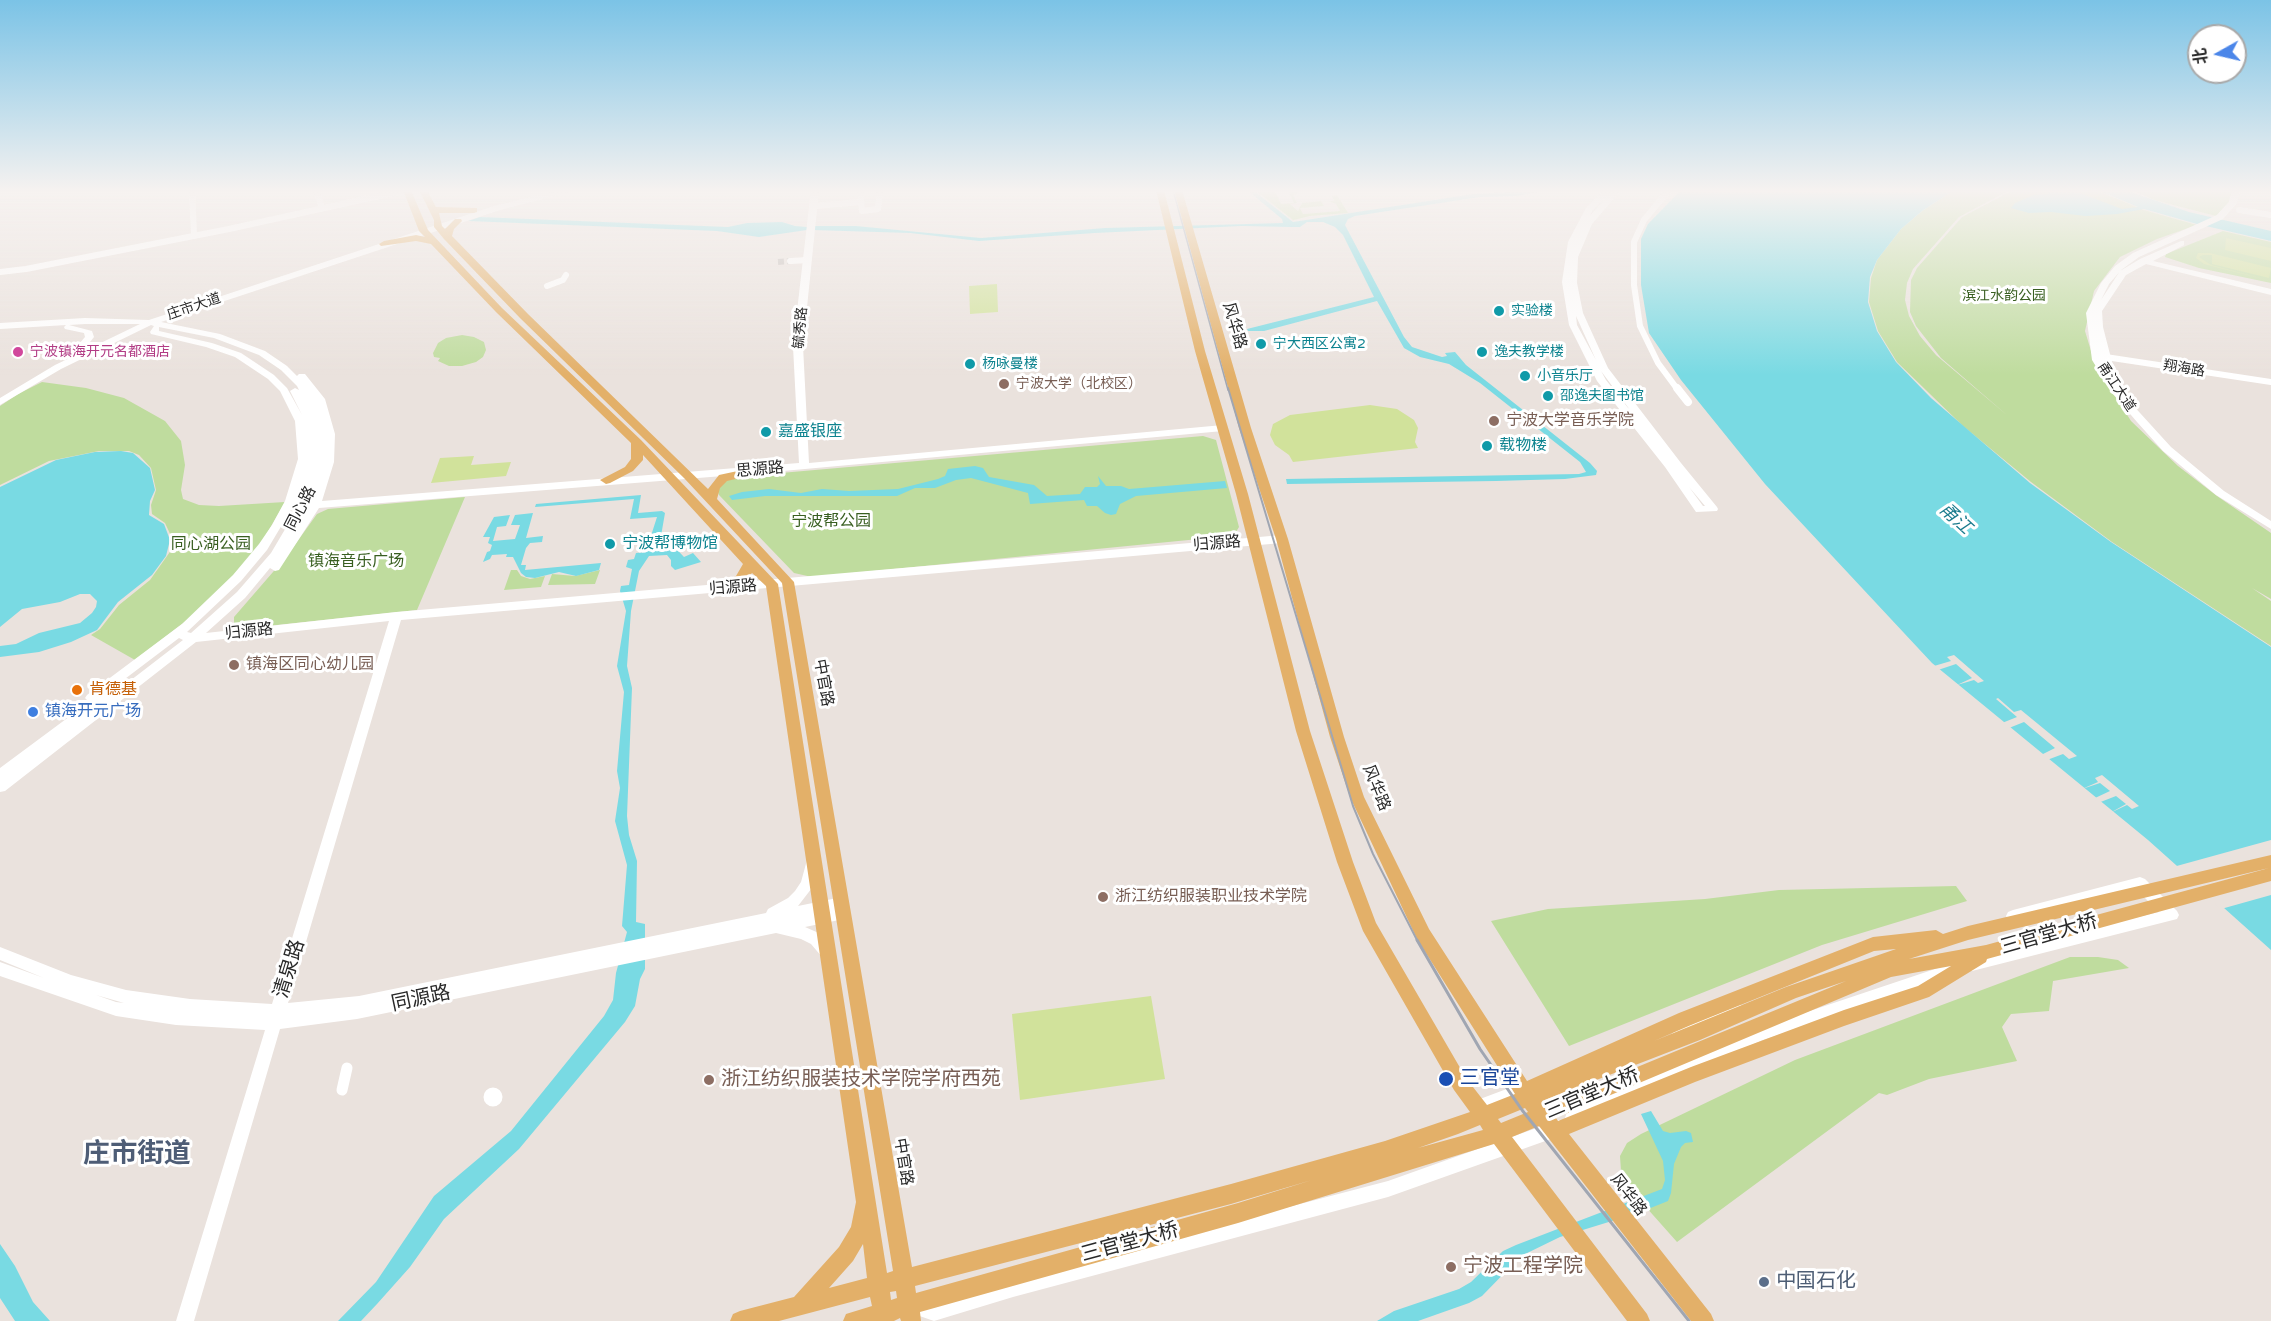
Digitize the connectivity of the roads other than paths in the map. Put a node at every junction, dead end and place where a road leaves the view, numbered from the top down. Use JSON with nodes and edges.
{"nodes":[{"id":1,"x":103,"y":252,"type":"edge"},
{"id":2,"x":348,"y":252,"type":"edge"},
{"id":3,"x":361,"y":252,"type":"edge"},
{"id":4,"x":454,"y":252,"type":"edge"},
{"id":5,"x":458,"y":252,"type":"edge"},
{"id":6,"x":809,"y":252,"type":"edge"},
{"id":7,"x":1175,"y":252,"type":"edge"},
{"id":8,"x":1195,"y":252,"type":"edge"},
{"id":9,"x":1571,"y":252,"type":"edge"},
{"id":10,"x":1576,"y":252,"type":"edge"},
{"id":11,"x":1634,"y":252,"type":"edge"},
{"id":12,"x":2144,"y":252,"type":"edge"},
{"id":13,"x":2162,"y":252,"type":"edge"},
{"id":14,"x":2133,"y":256,"type":"junction"},
{"id":15,"x":808,"y":260,"type":"junction"},
{"id":16,"x":2147,"y":260,"type":"junction"},
{"id":17,"x":790,"y":261,"type":"tunnel mouth"},
{"id":18,"x":0,"y":272,"type":"edge"},
{"id":19,"x":566,"y":275,"type":"dead end"},
{"id":20,"x":547,"y":286,"type":"dead end"},
{"id":21,"x":2271,"y":290,"type":"edge"},
{"id":22,"x":220,"y":298,"type":"junction"},
{"id":23,"x":143,"y":325,"type":"junction"},
{"id":24,"x":55,"y":326,"type":"junction"},
{"id":25,"x":195,"y":327,"type":"junction"},
{"id":26,"x":0,"y":328,"type":"edge"},
{"id":27,"x":78,"y":351,"type":"junction"},
{"id":28,"x":2101,"y":356,"type":"junction"},
{"id":29,"x":2271,"y":382,"type":"edge"},
{"id":30,"x":0,"y":394,"type":"edge"},
{"id":31,"x":0,"y":402,"type":"edge"},
{"id":32,"x":1688,"y":402,"type":"dead end"},
{"id":33,"x":1223,"y":428,"type":"junction"},
{"id":34,"x":637,"y":442,"type":"junction"},
{"id":35,"x":804,"y":466,"type":"junction"},
{"id":36,"x":761,"y":470,"type":"junction"},
{"id":37,"x":688,"y":475,"type":"junction"},
{"id":38,"x":668,"y":476,"type":"junction"},
{"id":39,"x":606,"y":480,"type":"junction"},
{"id":40,"x":711,"y":500,"type":"junction"},
{"id":41,"x":306,"y":505,"type":"junction"},
{"id":42,"x":2271,"y":518,"type":"edge"},
{"id":43,"x":2271,"y":526,"type":"edge"},
{"id":44,"x":1282,"y":539,"type":"junction"},
{"id":45,"x":1254,"y":541,"type":"junction"},
{"id":46,"x":749,"y":563,"type":"junction"},
{"id":47,"x":788,"y":582,"type":"junction"},
{"id":48,"x":772,"y":584,"type":"junction"},
{"id":49,"x":717,"y":589,"type":"junction"},
{"id":50,"x":396,"y":616,"type":"junction"},
{"id":51,"x":208,"y":636,"type":"junction"},
{"id":52,"x":190,"y":637,"type":"junction"},
{"id":53,"x":0,"y":766,"type":"edge"},
{"id":54,"x":0,"y":775,"type":"edge"},
{"id":55,"x":0,"y":787,"type":"edge"},
{"id":56,"x":0,"y":796,"type":"edge"},
{"id":57,"x":813,"y":854,"type":"junction"},
{"id":58,"x":2271,"y":861,"type":"edge"},
{"id":59,"x":2271,"y":874,"type":"edge"},
{"id":60,"x":843,"y":908,"type":"junction"},
{"id":61,"x":823,"y":912,"type":"junction"},
{"id":62,"x":758,"y":925,"type":"junction"},
{"id":63,"x":1968,"y":933,"type":"junction"},
{"id":64,"x":1986,"y":952,"type":"junction"},
{"id":65,"x":0,"y":953,"type":"edge"},
{"id":66,"x":830,"y":955,"type":"junction"},
{"id":67,"x":0,"y":969,"type":"edge"},
{"id":68,"x":276,"y":1017,"type":"junction"},
{"id":69,"x":347,"y":1068,"type":"dead end"},
{"id":70,"x":342,"y":1090,"type":"dead end"},
{"id":71,"x":1523,"y":1091,"type":"junction"},
{"id":72,"x":1478,"y":1107,"type":"junction"},
{"id":73,"x":1555,"y":1131,"type":"junction"},
{"id":74,"x":1510,"y":1147,"type":"junction"},
{"id":75,"x":866,"y":1196,"type":"junction"},
{"id":76,"x":904,"y":1277,"type":"junction"},
{"id":77,"x":880,"y":1285,"type":"junction"},
{"id":78,"x":799,"y":1305,"type":"junction"},
{"id":79,"x":910,"y":1312,"type":"edge"},
{"id":80,"x":187,"y":1315,"type":"edge"},
{"id":81,"x":884,"y":1317,"type":"edge"},
{"id":82,"x":740,"y":1321,"type":"edge"},
{"id":83,"x":853,"y":1321,"type":"edge"},
{"id":84,"x":1640,"y":1321,"type":"edge"},
{"id":85,"x":1704,"y":1321,"type":"edge"}],
"edges":[{"from":1,"to":18,"type":"street"},
{"from":2,"to":23,"type":"street","name":"庄市大道"},
{"from":3,"to":22,"type":"street","name":"庄市大道"},
{"from":4,"to":34,"type":"main road"},
{"from":5,"to":37,"type":"main road"},
{"from":6,"to":15,"type":"street","name":"毓秀路"},
{"from":7,"to":33,"type":"main road"},
{"from":8,"to":44,"type":"main road","name":"风华路"},
{"from":9,"to":10,"type":"street"},
{"from":11,"to":32,"type":"street"},
{"from":12,"to":14,"type":"street","name":"甬江大道"},
{"from":13,"to":16,"type":"street","name":"甬江大道"},
{"from":14,"to":16,"type":"street"},
{"from":14,"to":28,"type":"street","name":"甬江大道"},
{"from":15,"to":17,"type":"street"},
{"from":15,"to":35,"type":"street","name":"毓秀路"},
{"from":16,"to":21,"type":"street"},
{"from":16,"to":28,"type":"street","name":"甬江大道"},
{"from":19,"to":20,"type":"street"},
{"from":22,"to":23,"type":"street","name":"庄市大道"},
{"from":22,"to":25,"type":"street"},
{"from":23,"to":24,"type":"street","name":"同心路"},
{"from":23,"to":25,"type":"street","name":"同心路"},
{"from":23,"to":26,"type":"street","name":"同心路"},
{"from":23,"to":27,"type":"street","name":"庄市大道"},
{"from":23,"to":31,"type":"street","name":"庄市大道"},
{"from":23,"to":41,"type":"street","name":"同心路"},
{"from":23,"to":53,"type":"street"},
{"from":24,"to":26,"type":"street","name":"同心路"},
{"from":24,"to":27,"type":"street"},
{"from":25,"to":41,"type":"street","name":"同心路"},
{"from":27,"to":30,"type":"street","name":"庄市大道"},
{"from":28,"to":29,"type":"street","name":"翔海路"},
{"from":28,"to":42,"type":"street","name":"甬江大道"},
{"from":28,"to":43,"type":"street","name":"甬江大道"},
{"from":33,"to":35,"type":"street","name":"思源路"},
{"from":33,"to":45,"type":"main road"},
{"from":34,"to":38,"type":"main road"},
{"from":34,"to":39,"type":"main road"},
{"from":35,"to":36,"type":"street","name":"思源路"},
{"from":36,"to":37,"type":"street","name":"思源路"},
{"from":36,"to":40,"type":"main road"},
{"from":37,"to":38,"type":"street","name":"思源路"},
{"from":37,"to":40,"type":"main road"},
{"from":38,"to":39,"type":"street","name":"思源路"},
{"from":38,"to":46,"type":"main road"},
{"from":39,"to":41,"type":"street","name":"思源路"},
{"from":40,"to":47,"type":"main road"},
{"from":41,"to":51,"type":"street"},
{"from":41,"to":52,"type":"street","name":"同心路"},
{"from":44,"to":45,"type":"street","name":"归源路"},
{"from":44,"to":71,"type":"main road","name":"风华路"},
{"from":45,"to":47,"type":"street","name":"归源路"},
{"from":45,"to":72,"type":"main road"},
{"from":46,"to":48,"type":"main road"},
{"from":46,"to":49,"type":"main road"},
{"from":47,"to":48,"type":"street","name":"归源路"},
{"from":47,"to":60,"type":"main road","name":"中官路"},
{"from":48,"to":49,"type":"street","name":"归源路"},
{"from":48,"to":57,"type":"main road"},
{"from":49,"to":50,"type":"street","name":"归源路"},
{"from":50,"to":51,"type":"street","name":"归源路"},
{"from":50,"to":68,"type":"street","name":"清泉路"},
{"from":51,"to":52,"type":"street","name":"归源路"},
{"from":51,"to":56,"type":"street"},
{"from":52,"to":54,"type":"street","name":"同心路"},
{"from":52,"to":55,"type":"street","name":"同心路"},
{"from":57,"to":61,"type":"main road"},
{"from":57,"to":62,"type":"street"},
{"from":58,"to":63,"type":"main road","name":"三官堂大桥"},
{"from":59,"to":64,"type":"main road","name":"三官堂大桥"},
{"from":60,"to":61,"type":"street","name":"同源路"},
{"from":60,"to":76,"type":"main road","name":"中官路"},
{"from":61,"to":62,"type":"street","name":"同源路"},
{"from":61,"to":66,"type":"main road"},
{"from":62,"to":66,"type":"street"},
{"from":62,"to":68,"type":"street","name":"同源路"},
{"from":63,"to":71,"type":"main road"},
{"from":63,"to":76,"type":"main road","name":"三官堂大桥"},
{"from":64,"to":73,"type":"main road"},
{"from":64,"to":79,"type":"main road","name":"三官堂大桥"},
{"from":65,"to":68,"type":"street","name":"同源路"},
{"from":66,"to":75,"type":"main road"},
{"from":67,"to":68,"type":"street","name":"同源路"},
{"from":68,"to":80,"type":"street","name":"清泉路"},
{"from":69,"to":70,"type":"street"},
{"from":71,"to":72,"type":"street"},
{"from":71,"to":73,"type":"main road","name":"风华路"},
{"from":71,"to":73,"type":"street"},
{"from":72,"to":74,"type":"main road"},
{"from":73,"to":74,"type":"street"},
{"from":73,"to":85,"type":"main road","name":"风华路"},
{"from":74,"to":79,"type":"street"},
{"from":74,"to":84,"type":"main road"},
{"from":75,"to":77,"type":"main road"},
{"from":75,"to":78,"type":"main road"},
{"from":76,"to":77,"type":"main road","name":"三官堂大桥"},
{"from":76,"to":79,"type":"main road","name":"中官路"},
{"from":77,"to":78,"type":"main road","name":"三官堂大桥"},
{"from":77,"to":81,"type":"main road"},
{"from":78,"to":82,"type":"main road","name":"三官堂大桥"},
{"from":79,"to":81,"type":"main road","name":"三官堂大桥"},
{"from":81,"to":83,"type":"main road","name":"三官堂大桥"}]}
